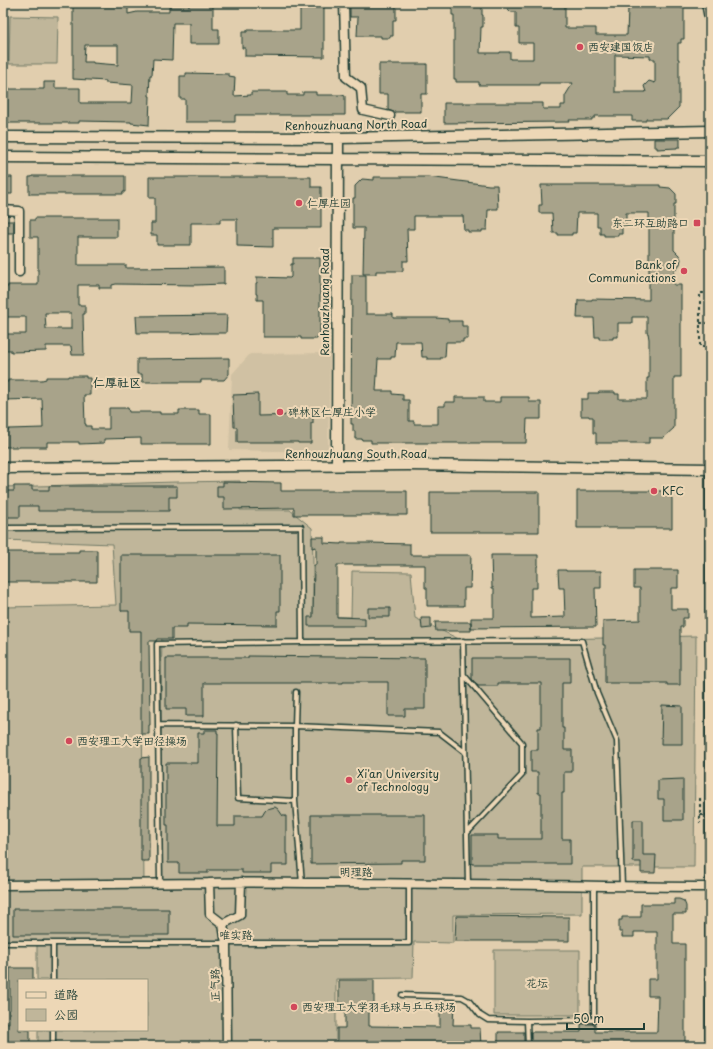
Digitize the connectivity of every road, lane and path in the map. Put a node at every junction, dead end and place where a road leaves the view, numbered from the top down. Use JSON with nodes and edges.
{"nodes":[{"id":1,"x":344,"y":3,"type":"edge"},
{"id":2,"x":706,"y":3,"type":"edge"},
{"id":3,"x":710,"y":23,"type":"edge"},
{"id":4,"x":390,"y":116,"type":"dead end"},
{"id":5,"x":710,"y":131,"type":"edge"},
{"id":6,"x":3,"y":137,"type":"edge"},
{"id":7,"x":338,"y":138,"type":"junction"},
{"id":8,"x":3,"y":157,"type":"edge"},
{"id":9,"x":338,"y":159,"type":"junction"},
{"id":10,"x":710,"y":161,"type":"edge"},
{"id":11,"x":3,"y":210,"type":"edge"},
{"id":12,"x":20,"y":272,"type":"dead end"},
{"id":13,"x":710,"y":293,"type":"edge"},
{"id":14,"x":700,"y":323,"type":"junction"},
{"id":15,"x":710,"y":323,"type":"edge"},
{"id":16,"x":710,"y":347,"type":"edge"},
{"id":17,"x":337,"y":465,"type":"junction"},
{"id":18,"x":3,"y":468,"type":"edge"},
{"id":19,"x":710,"y":469,"type":"edge"},
{"id":20,"x":710,"y":474,"type":"edge"},
{"id":21,"x":3,"y":528,"type":"edge"},
{"id":22,"x":463,"y":641,"type":"junction"},
{"id":23,"x":302,"y":642,"type":"junction"},
{"id":24,"x":464,"y":674,"type":"junction"},
{"id":25,"x":296,"y":692,"type":"dead end"},
{"id":26,"x":158,"y":725,"type":"junction"},
{"id":27,"x":236,"y":725,"type":"junction"},
{"id":28,"x":295,"y":726,"type":"junction"},
{"id":29,"x":465,"y":752,"type":"junction"},
{"id":30,"x":295,"y":801,"type":"junction"},
{"id":31,"x":700,"y":815,"type":"dead end"},
{"id":32,"x":710,"y":815,"type":"edge"},
{"id":33,"x":467,"y":833,"type":"junction"},
{"id":34,"x":241,"y":882,"type":"junction"},
{"id":35,"x":209,"y":883,"type":"junction"},
{"id":36,"x":302,"y":883,"type":"junction"},
{"id":37,"x":409,"y":883,"type":"junction"},
{"id":38,"x":160,"y":884,"type":"junction"},
{"id":39,"x":468,"y":884,"type":"junction"},
{"id":40,"x":3,"y":885,"type":"edge"},
{"id":41,"x":594,"y":886,"type":"junction"},
{"id":42,"x":622,"y":886,"type":"junction"},
{"id":43,"x":710,"y":887,"type":"edge"},
{"id":44,"x":223,"y":924,"type":"junction"},
{"id":45,"x":3,"y":943,"type":"edge"},
{"id":46,"x":53,"y":943,"type":"junction"},
{"id":47,"x":226,"y":944,"type":"junction"},
{"id":48,"x":53,"y":979,"type":"edge"},
{"id":49,"x":402,"y":995,"type":"dead end"},
{"id":50,"x":527,"y":1022,"type":"junction"},
{"id":51,"x":53,"y":1031,"type":"edge"},
{"id":52,"x":53,"y":1046,"type":"edge"},
{"id":53,"x":227,"y":1046,"type":"edge"},
{"id":54,"x":528,"y":1046,"type":"edge"},
{"id":55,"x":710,"y":1046,"type":"edge"}],
"edges":[{"from":1,"to":4,"type":"street"},
{"from":2,"to":3,"type":"street"},
{"from":5,"to":7,"type":"street","name":"Renhouzhuang North Road"},
{"from":6,"to":7,"type":"street","name":"Renhouzhuang North Road"},
{"from":7,"to":9,"type":"street","name":"Renhouzhuang Road"},
{"from":8,"to":9,"type":"street"},
{"from":9,"to":10,"type":"street"},
{"from":9,"to":17,"type":"street","name":"Renhouzhuang Road"},
{"from":11,"to":12,"type":"street"},
{"from":13,"to":14,"type":"path"},
{"from":14,"to":15,"type":"path"},
{"from":14,"to":16,"type":"path"},
{"from":17,"to":18,"type":"street","name":"Renhouzhuang South Road"},
{"from":17,"to":19,"type":"street","name":"Renhouzhuang South Road"},
{"from":20,"to":43,"type":"street"},
{"from":21,"to":23,"type":"lane"},
{"from":22,"to":23,"type":"lane"},
{"from":22,"to":24,"type":"lane"},
{"from":22,"to":42,"type":"lane"},
{"from":23,"to":26,"type":"lane"},
{"from":24,"to":29,"type":"lane"},
{"from":24,"to":33,"type":"lane"},
{"from":25,"to":28,"type":"lane"},
{"from":26,"to":27,"type":"lane"},
{"from":26,"to":38,"type":"lane"},
{"from":27,"to":28,"type":"lane"},
{"from":27,"to":30,"type":"lane"},
{"from":28,"to":29,"type":"lane"},
{"from":28,"to":30,"type":"lane"},
{"from":29,"to":33,"type":"lane"},
{"from":30,"to":36,"type":"lane"},
{"from":31,"to":32,"type":"path","bridge":true},
{"from":33,"to":39,"type":"lane"},
{"from":34,"to":35,"type":"street","name":"明理路"},
{"from":34,"to":36,"type":"street","name":"明理路"},
{"from":34,"to":44,"type":"street"},
{"from":35,"to":38,"type":"street","name":"明理路"},
{"from":35,"to":44,"type":"street"},
{"from":36,"to":37,"type":"street","name":"明理路"},
{"from":37,"to":39,"type":"street","name":"明理路"},
{"from":37,"to":47,"type":"lane","name":"唯实路"},
{"from":38,"to":40,"type":"street","name":"明理路"},
{"from":39,"to":41,"type":"street","name":"明理路"},
{"from":41,"to":42,"type":"street","name":"明理路"},
{"from":41,"to":50,"type":"lane"},
{"from":42,"to":43,"type":"street","name":"明理路"},
{"from":43,"to":55,"type":"street"},
{"from":44,"to":47,"type":"street","name":"正气路"},
{"from":45,"to":46,"type":"lane","name":"唯实路"},
{"from":46,"to":47,"type":"lane","name":"唯实路"},
{"from":46,"to":48,"type":"lane"},
{"from":47,"to":53,"type":"street","name":"正气路"},
{"from":49,"to":50,"type":"lane"},
{"from":50,"to":54,"type":"lane"},
{"from":51,"to":52,"type":"lane"}]}
